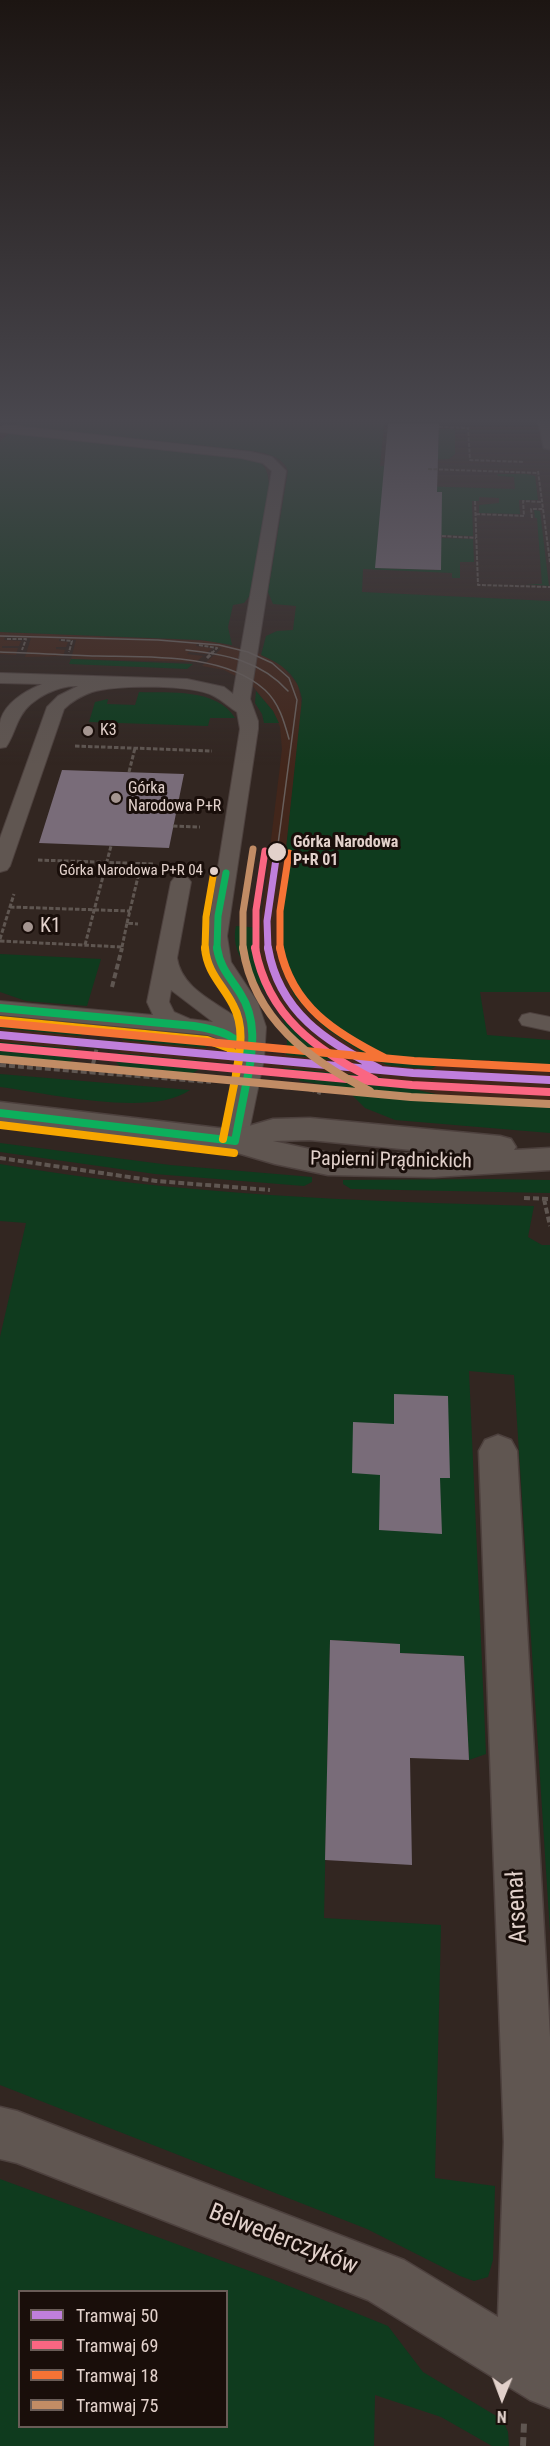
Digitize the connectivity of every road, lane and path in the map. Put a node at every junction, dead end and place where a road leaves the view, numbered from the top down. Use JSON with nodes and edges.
{"nodes":[{"id":1,"x":269,"y":537,"type":"edge"},
{"id":2,"x":476,"y":537,"type":"edge"},
{"id":3,"x":547,"y":537,"type":"edge"},
{"id":4,"x":550,"y":562,"type":"edge"},
{"id":5,"x":550,"y":587,"type":"edge"},
{"id":6,"x":245,"y":669,"type":"junction"},
{"id":7,"x":0,"y":678,"type":"edge"},
{"id":8,"x":48,"y":679,"type":"junction"},
{"id":9,"x":98,"y":680,"type":"junction"},
{"id":10,"x":140,"y":682,"type":"junction"},
{"id":11,"x":0,"y":684,"type":"edge"},
{"id":12,"x":201,"y":686,"type":"junction"},
{"id":13,"x":246,"y":716,"type":"junction"},
{"id":14,"x":0,"y":743,"type":"edge"},
{"id":15,"x":69,"y":745,"type":"dead end"},
{"id":16,"x":135,"y":748,"type":"junction"},
{"id":17,"x":129,"y":772,"type":"dead end"},
{"id":18,"x":202,"y":827,"type":"dead end"},
{"id":19,"x":200,"y":837,"type":"dead end"},
{"id":20,"x":111,"y":846,"type":"dead end"},
{"id":21,"x":36,"y":860,"type":"dead end"},
{"id":22,"x":107,"y":863,"type":"junction"},
{"id":23,"x":141,"y":864,"type":"junction"},
{"id":24,"x":162,"y":865,"type":"dead end"},
{"id":25,"x":0,"y":866,"type":"edge"},
{"id":26,"x":181,"y":882,"type":"dead end"},
{"id":27,"x":10,"y":907,"type":"dead end"},
{"id":28,"x":24,"y":907,"type":"junction"},
{"id":29,"x":94,"y":910,"type":"junction"},
{"id":30,"x":130,"y":911,"type":"junction"},
{"id":31,"x":22,"y":915,"type":"dead end"},
{"id":32,"x":127,"y":923,"type":"junction"},
{"id":33,"x":148,"y":924,"type":"dead end"},
{"id":34,"x":0,"y":941,"type":"edge"},
{"id":35,"x":85,"y":945,"type":"junction"},
{"id":36,"x":122,"y":947,"type":"junction"},
{"id":37,"x":167,"y":953,"type":"junction"},
{"id":38,"x":7,"y":1008,"type":"edge"},
{"id":39,"x":105,"y":1017,"type":"junction"},
{"id":40,"x":184,"y":1024,"type":"junction"},
{"id":41,"x":252,"y":1055,"type":"junction"},
{"id":42,"x":0,"y":1065,"type":"edge"},
{"id":43,"x":91,"y":1072,"type":"junction"},
{"id":44,"x":207,"y":1082,"type":"dead end"},
{"id":45,"x":0,"y":1113,"type":"edge"},
{"id":46,"x":235,"y":1141,"type":"junction"},
{"id":47,"x":550,"y":1154,"type":"edge"},
{"id":48,"x":550,"y":1159,"type":"edge"},
{"id":49,"x":544,"y":1199,"type":"dead end"},
{"id":50,"x":550,"y":1226,"type":"edge"},
{"id":51,"x":498,"y":1451,"type":"dead end"},
{"id":52,"x":0,"y":2133,"type":"edge"},
{"id":53,"x":538,"y":2372,"type":"edge"}],
"edges":[{"from":1,"to":6,"type":"lane"},
{"from":2,"to":5,"type":"path"},
{"from":3,"to":4,"type":"path"},
{"from":6,"to":12,"type":"lane"},
{"from":6,"to":13,"type":"lane"},
{"from":7,"to":8,"type":"lane"},
{"from":8,"to":9,"type":"lane"},
{"from":8,"to":11,"type":"lane"},
{"from":9,"to":10,"type":"lane"},
{"from":9,"to":14,"type":"lane"},
{"from":10,"to":12,"type":"lane"},
{"from":10,"to":25,"type":"lane"},
{"from":12,"to":13,"type":"lane"},
{"from":13,"to":16,"type":"path"},
{"from":13,"to":41,"type":"lane"},
{"from":15,"to":16,"type":"path"},
{"from":16,"to":17,"type":"path"},
{"from":18,"to":19,"type":"path"},
{"from":20,"to":22,"type":"path"},
{"from":21,"to":22,"type":"path"},
{"from":22,"to":23,"type":"path"},
{"from":22,"to":29,"type":"path"},
{"from":23,"to":24,"type":"path"},
{"from":23,"to":30,"type":"path"},
{"from":26,"to":37,"type":"lane"},
{"from":27,"to":28,"type":"path"},
{"from":28,"to":29,"type":"path"},
{"from":28,"to":31,"type":"path"},
{"from":29,"to":30,"type":"path"},
{"from":29,"to":35,"type":"path"},
{"from":30,"to":32,"type":"path"},
{"from":32,"to":33,"type":"path"},
{"from":32,"to":36,"type":"path"},
{"from":34,"to":35,"type":"path"},
{"from":35,"to":36,"type":"path"},
{"from":36,"to":39,"type":"path"},
{"from":37,"to":40,"type":"lane"},
{"from":37,"to":41,"type":"lane"},
{"from":38,"to":39,"type":"lane"},
{"from":39,"to":40,"type":"lane"},
{"from":39,"to":43,"type":"path"},
{"from":40,"to":41,"type":"lane"},
{"from":41,"to":46,"type":"lane"},
{"from":42,"to":43,"type":"path"},
{"from":43,"to":44,"type":"path"},
{"from":45,"to":46,"type":"street","name":"Papierni Prądnickich"},
{"from":46,"to":47,"type":"street","name":"Papierni Prądnickich"},
{"from":46,"to":48,"type":"street","name":"Papierni Prądnickich"},
{"from":49,"to":50,"type":"path"},
{"from":51,"to":53,"type":"street","name":"Arsenał"},
{"from":52,"to":53,"type":"street","name":"Belwederczyków"}]}
